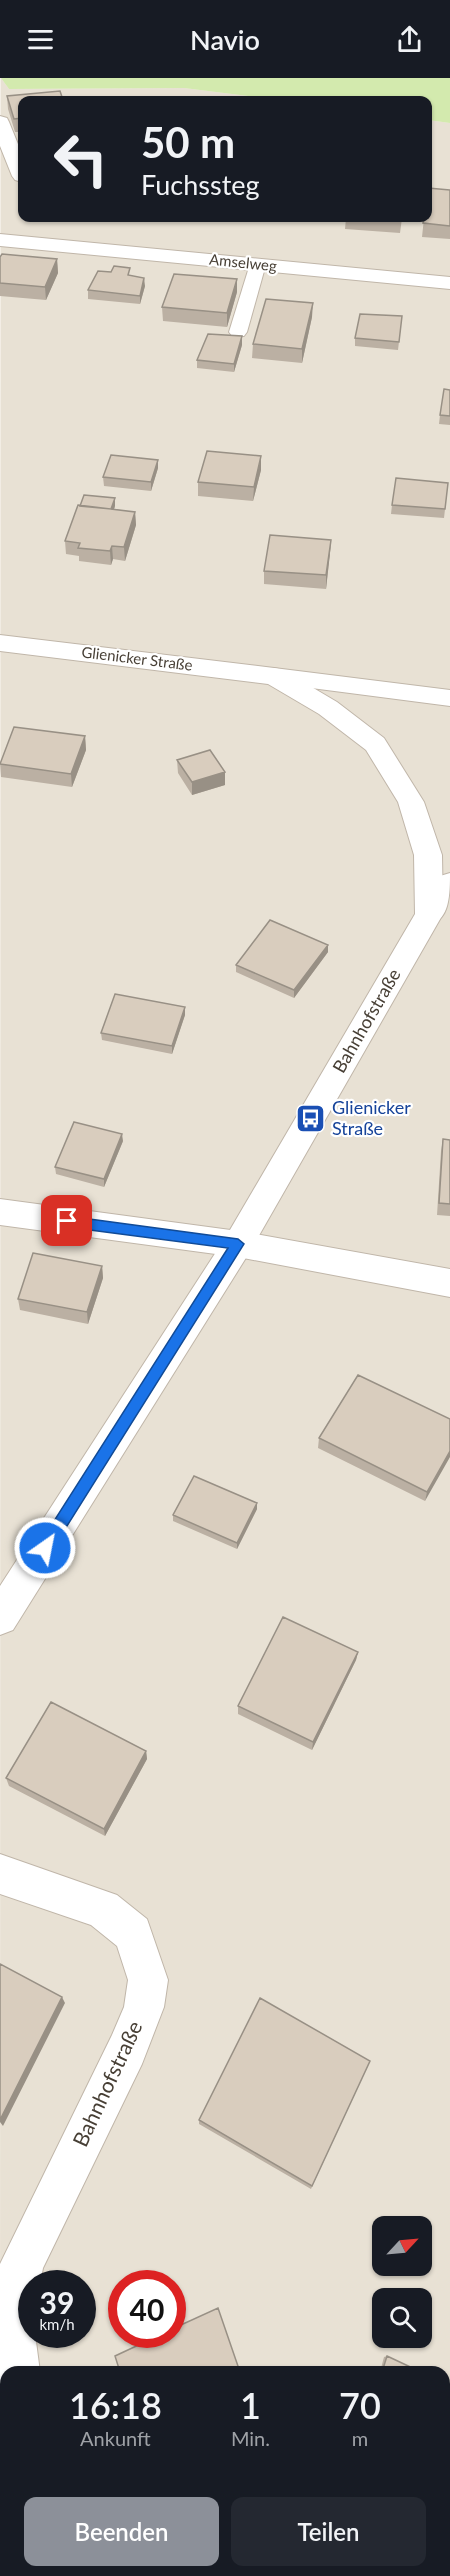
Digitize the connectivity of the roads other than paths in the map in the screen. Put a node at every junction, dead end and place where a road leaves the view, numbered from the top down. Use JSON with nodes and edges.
{"nodes":[{"id":1,"x":0,"y":122,"type":"edge"},
{"id":2,"x":18,"y":166,"type":"edge"},
{"id":3,"x":0,"y":240,"type":"edge"},
{"id":4,"x":258,"y":264,"type":"junction"},
{"id":5,"x":450,"y":283,"type":"edge"},
{"id":6,"x":238,"y":332,"type":"dead end"},
{"id":7,"x":0,"y":643,"type":"edge"},
{"id":8,"x":273,"y":676,"type":"junction"},
{"id":9,"x":450,"y":698,"type":"edge"},
{"id":10,"x":450,"y":883,"type":"edge"},
{"id":11,"x":429,"y":915,"type":"junction"},
{"id":12,"x":0,"y":1212,"type":"edge"},
{"id":13,"x":238,"y":1244,"type":"junction"},
{"id":14,"x":450,"y":1283,"type":"edge"},
{"id":15,"x":0,"y":1618,"type":"edge"},
{"id":16,"x":0,"y":1874,"type":"edge"},
{"id":17,"x":16,"y":2366,"type":"edge"}],
"edges":[{"from":1,"to":2,"type":"street"},
{"from":3,"to":4,"type":"street","name":"Amselweg"},
{"from":4,"to":5,"type":"street","name":"Amselweg"},
{"from":4,"to":6,"type":"lane"},
{"from":7,"to":8,"type":"street","name":"Glienicker Straße"},
{"from":8,"to":9,"type":"street","name":"Glienicker Straße"},
{"from":8,"to":11,"type":"street","name":"Glienicker Straße"},
{"from":10,"to":11,"type":"street","name":"Bahnhofstraße"},
{"from":11,"to":13,"type":"street","name":"Bahnhofstraße"},
{"from":12,"to":13,"type":"street"},
{"from":13,"to":14,"type":"street"},
{"from":13,"to":15,"type":"street","name":"Bahnhofstraße"},
{"from":16,"to":17,"type":"street","name":"Bahnhofstraße"}]}
